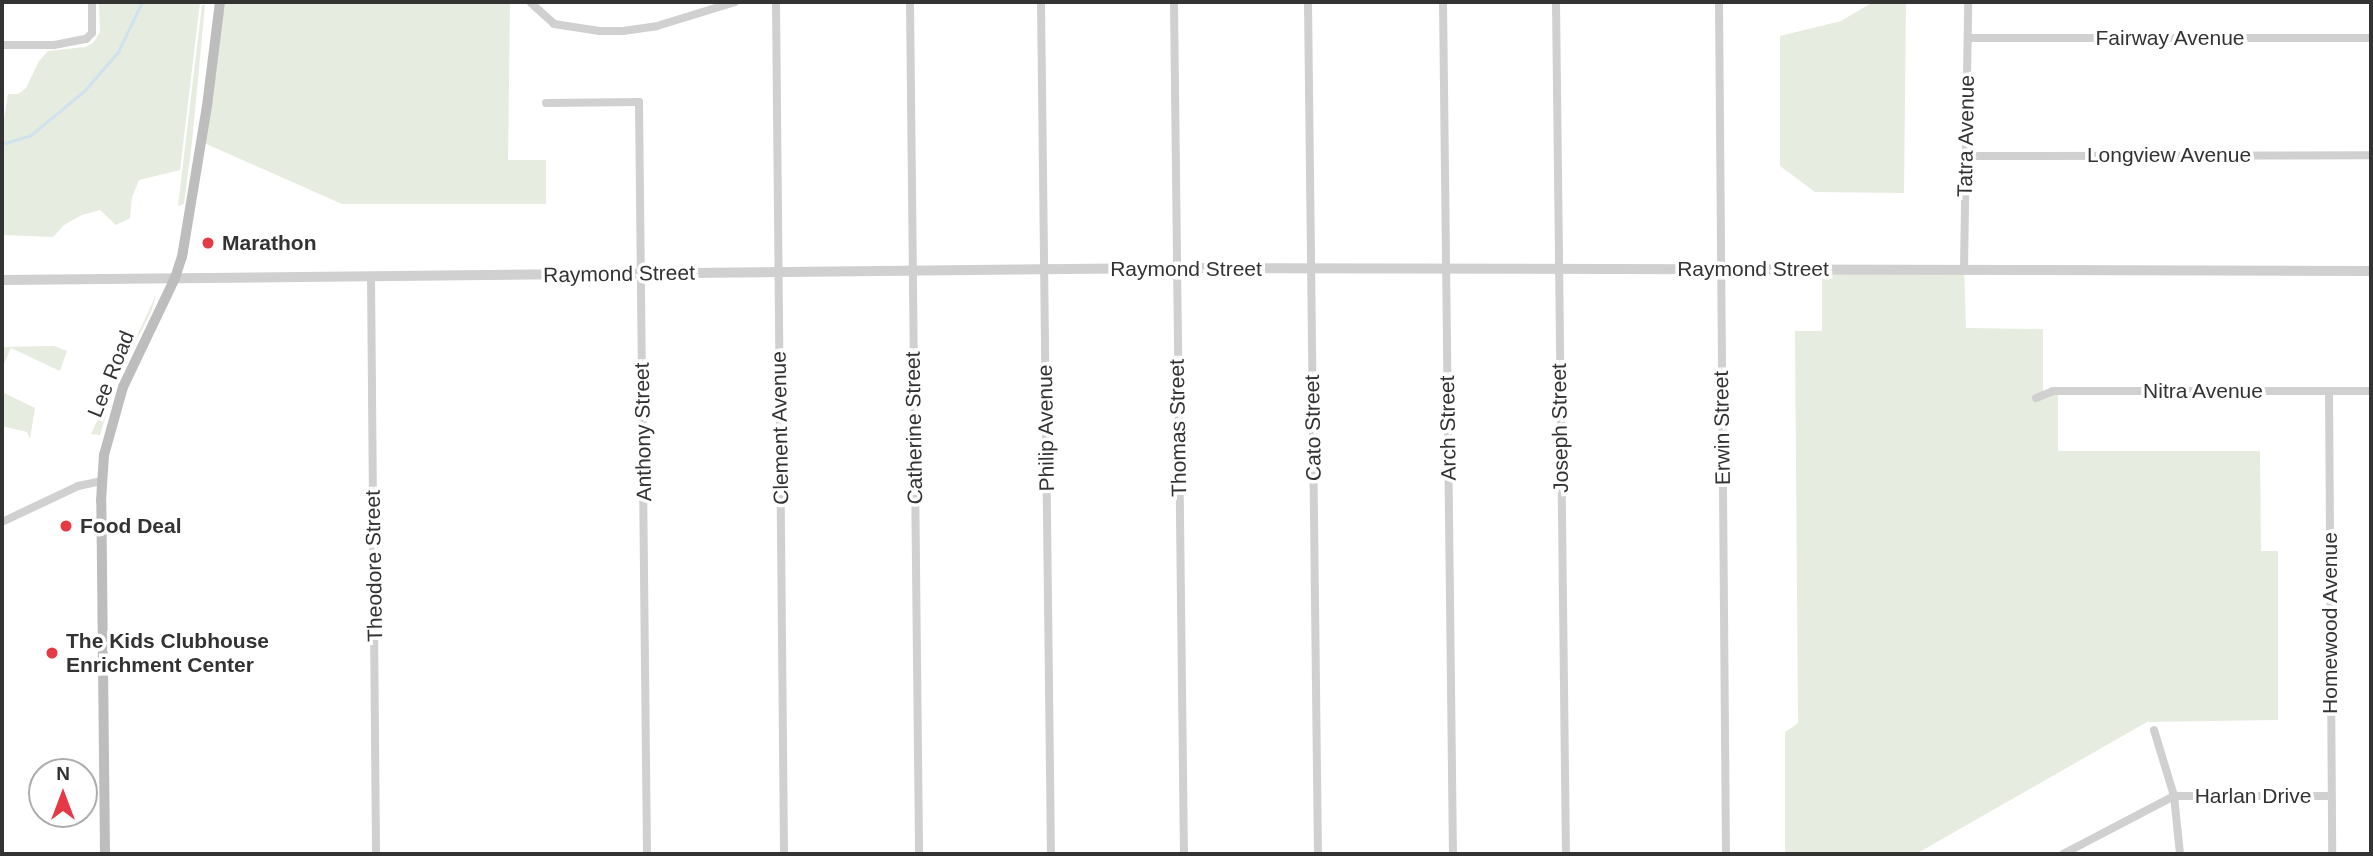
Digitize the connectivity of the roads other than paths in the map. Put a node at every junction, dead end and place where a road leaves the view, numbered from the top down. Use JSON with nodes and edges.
{"nodes":[{"id":1,"x":92,"y":2,"type":"edge"},
{"id":2,"x":220,"y":2,"type":"edge"},
{"id":3,"x":735,"y":2,"type":"edge"},
{"id":4,"x":776,"y":2,"type":"edge"},
{"id":5,"x":910,"y":2,"type":"edge"},
{"id":6,"x":1041,"y":2,"type":"edge"},
{"id":7,"x":1174,"y":2,"type":"edge"},
{"id":8,"x":1308,"y":2,"type":"edge"},
{"id":9,"x":1443,"y":2,"type":"edge"},
{"id":10,"x":1556,"y":2,"type":"edge"},
{"id":11,"x":1719,"y":2,"type":"edge"},
{"id":12,"x":1968,"y":2,"type":"edge"},
{"id":13,"x":531,"y":3,"type":"edge"},
{"id":14,"x":1968,"y":38,"type":"junction"},
{"id":15,"x":2371,"y":38,"type":"edge"},
{"id":16,"x":2,"y":45,"type":"edge"},
{"id":17,"x":547,"y":103,"type":"dead end"},
{"id":18,"x":2371,"y":155,"type":"edge"},
{"id":19,"x":1966,"y":156,"type":"junction"},
{"id":20,"x":1177,"y":268,"type":"junction"},
{"id":21,"x":1446,"y":268,"type":"junction"},
{"id":22,"x":1558,"y":268,"type":"junction"},
{"id":23,"x":1044,"y":269,"type":"junction"},
{"id":24,"x":1311,"y":269,"type":"junction"},
{"id":25,"x":1721,"y":269,"type":"junction"},
{"id":26,"x":1964,"y":270,"type":"junction"},
{"id":27,"x":912,"y":271,"type":"junction"},
{"id":28,"x":2371,"y":271,"type":"edge"},
{"id":29,"x":779,"y":272,"type":"junction"},
{"id":30,"x":641,"y":274,"type":"junction"},
{"id":31,"x":370,"y":277,"type":"junction"},
{"id":32,"x":175,"y":278,"type":"junction"},
{"id":33,"x":2,"y":280,"type":"edge"},
{"id":34,"x":2329,"y":391,"type":"junction"},
{"id":35,"x":2371,"y":391,"type":"edge"},
{"id":36,"x":2036,"y":398,"type":"dead end"},
{"id":37,"x":102,"y":481,"type":"junction"},
{"id":38,"x":2,"y":522,"type":"edge"},
{"id":39,"x":2154,"y":730,"type":"dead end"},
{"id":40,"x":2174,"y":796,"type":"junction"},
{"id":41,"x":2331,"y":796,"type":"junction"},
{"id":42,"x":105,"y":854,"type":"edge"},
{"id":43,"x":376,"y":854,"type":"edge"},
{"id":44,"x":647,"y":854,"type":"edge"},
{"id":45,"x":785,"y":854,"type":"edge"},
{"id":46,"x":919,"y":854,"type":"edge"},
{"id":47,"x":1051,"y":854,"type":"edge"},
{"id":48,"x":1184,"y":854,"type":"edge"},
{"id":49,"x":1318,"y":854,"type":"edge"},
{"id":50,"x":1453,"y":854,"type":"edge"},
{"id":51,"x":1566,"y":854,"type":"edge"},
{"id":52,"x":1726,"y":854,"type":"edge"},
{"id":53,"x":2063,"y":854,"type":"edge"},
{"id":54,"x":2180,"y":854,"type":"edge"},
{"id":55,"x":2332,"y":854,"type":"edge"}],
"edges":[{"from":1,"to":16,"type":"street"},
{"from":2,"to":32,"type":"main road","name":"Lee Road"},
{"from":3,"to":13,"type":"street"},
{"from":4,"to":29,"type":"street","name":"Clement Avenue"},
{"from":5,"to":27,"type":"street","name":"Catherine Street"},
{"from":6,"to":23,"type":"street","name":"Philip Avenue"},
{"from":7,"to":20,"type":"street","name":"Thomas Street"},
{"from":8,"to":24,"type":"street","name":"Cato Street"},
{"from":9,"to":21,"type":"street","name":"Arch Street"},
{"from":10,"to":22,"type":"street","name":"Joseph Street"},
{"from":11,"to":25,"type":"street","name":"Erwin Street"},
{"from":12,"to":14,"type":"street","name":"Tatra Avenue"},
{"from":14,"to":15,"type":"street","name":"Fairway Avenue"},
{"from":14,"to":19,"type":"street","name":"Tatra Avenue"},
{"from":17,"to":30,"type":"street","name":"Anthony Street"},
{"from":18,"to":19,"type":"street","name":"Longview Avenue"},
{"from":19,"to":26,"type":"street","name":"Tatra Avenue"},
{"from":20,"to":23,"type":"street","name":"Raymond Street"},
{"from":20,"to":24,"type":"street","name":"Raymond Street"},
{"from":20,"to":48,"type":"street","name":"Thomas Street"},
{"from":21,"to":22,"type":"street","name":"Raymond Street"},
{"from":21,"to":24,"type":"street","name":"Raymond Street"},
{"from":21,"to":50,"type":"street","name":"Arch Street"},
{"from":22,"to":25,"type":"street","name":"Raymond Street"},
{"from":22,"to":51,"type":"street","name":"Joseph Street"},
{"from":23,"to":27,"type":"street","name":"Raymond Street"},
{"from":23,"to":47,"type":"street","name":"Philip Avenue"},
{"from":24,"to":49,"type":"street","name":"Cato Street"},
{"from":25,"to":26,"type":"street","name":"Raymond Street"},
{"from":25,"to":52,"type":"street","name":"Erwin Street"},
{"from":26,"to":28,"type":"street","name":"Raymond Street"},
{"from":27,"to":29,"type":"street","name":"Raymond Street"},
{"from":27,"to":46,"type":"street","name":"Catherine Street"},
{"from":29,"to":30,"type":"street","name":"Raymond Street"},
{"from":29,"to":45,"type":"street","name":"Clement Avenue"},
{"from":30,"to":31,"type":"street","name":"Raymond Street"},
{"from":30,"to":44,"type":"street","name":"Anthony Street"},
{"from":31,"to":32,"type":"street","name":"Raymond Street"},
{"from":31,"to":43,"type":"street","name":"Theodore Street"},
{"from":32,"to":33,"type":"street","name":"Raymond Street"},
{"from":32,"to":37,"type":"main road","name":"Lee Road"},
{"from":34,"to":35,"type":"street","name":"Nitra Avenue"},
{"from":34,"to":36,"type":"street","name":"Nitra Avenue"},
{"from":34,"to":41,"type":"street","name":"Homewood Avenue"},
{"from":37,"to":38,"type":"street"},
{"from":37,"to":42,"type":"main road","name":"Lee Road"},
{"from":39,"to":40,"type":"street"},
{"from":40,"to":41,"type":"street","name":"Harlan Drive"},
{"from":40,"to":53,"type":"street","name":"Harlan Drive"},
{"from":40,"to":54,"type":"street"},
{"from":41,"to":55,"type":"street","name":"Homewood Avenue"}]}
